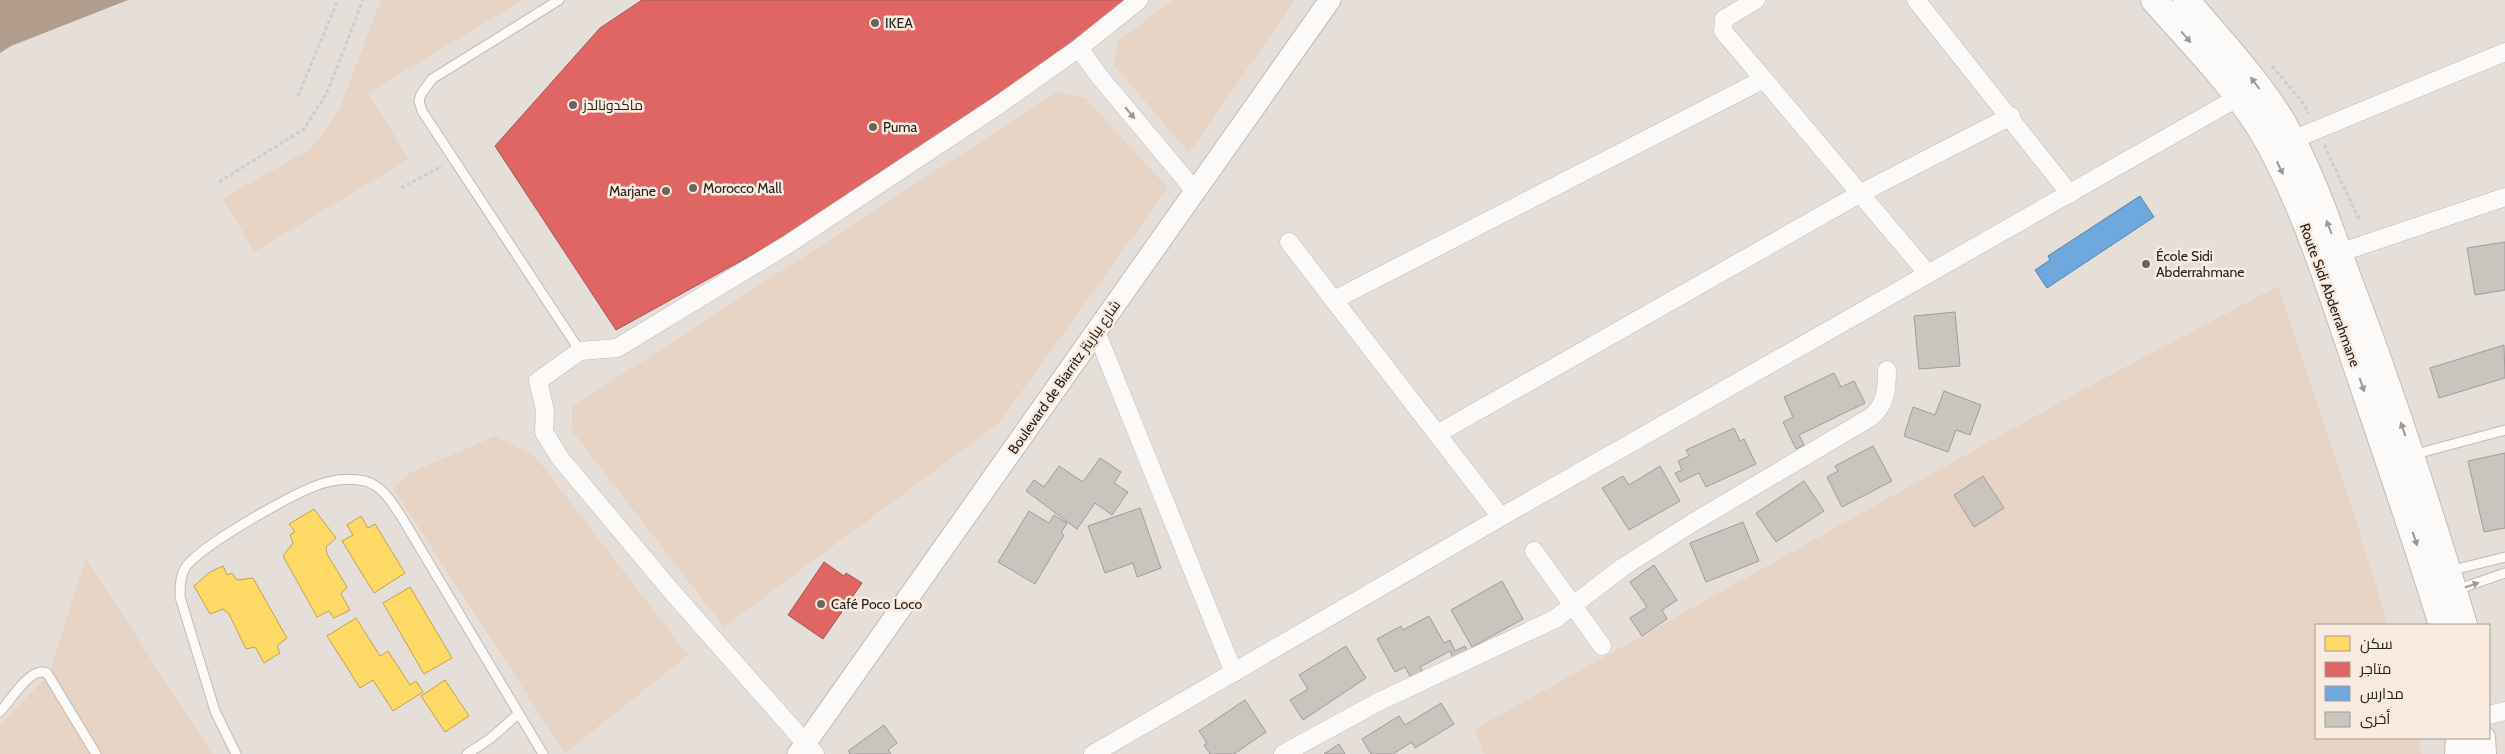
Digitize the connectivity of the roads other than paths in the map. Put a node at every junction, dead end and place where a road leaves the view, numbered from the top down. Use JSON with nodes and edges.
{"nodes":[{"id":1,"x":559,"y":0,"type":"edge"},
{"id":2,"x":1139,"y":0,"type":"edge"},
{"id":3,"x":1330,"y":0,"type":"edge"},
{"id":4,"x":1756,"y":0,"type":"edge"},
{"id":5,"x":1916,"y":0,"type":"edge"},
{"id":6,"x":2154,"y":0,"type":"edge"},
{"id":7,"x":2186,"y":0,"type":"edge"},
{"id":8,"x":1079,"y":48,"type":"junction"},
{"id":9,"x":2505,"y":52,"type":"edge"},
{"id":10,"x":1764,"y":79,"type":"junction"},
{"id":11,"x":2237,"y":98,"type":"junction"},
{"id":12,"x":2011,"y":116,"type":"junction"},
{"id":13,"x":2292,"y":140,"type":"junction"},
{"id":14,"x":1195,"y":191,"type":"junction"},
{"id":15,"x":1861,"y":194,"type":"junction"},
{"id":16,"x":2070,"y":194,"type":"junction"},
{"id":17,"x":2505,"y":198,"type":"edge"},
{"id":18,"x":1289,"y":242,"type":"dead end"},
{"id":19,"x":2329,"y":256,"type":"junction"},
{"id":20,"x":1928,"y":274,"type":"junction"},
{"id":21,"x":1334,"y":300,"type":"junction"},
{"id":22,"x":1096,"y":331,"type":"junction"},
{"id":23,"x":580,"y":352,"type":"junction"},
{"id":24,"x":1888,"y":370,"type":"dead end"},
{"id":25,"x":2505,"y":430,"type":"edge"},
{"id":26,"x":1437,"y":434,"type":"junction"},
{"id":27,"x":2412,"y":455,"type":"junction"},
{"id":28,"x":1501,"y":517,"type":"junction"},
{"id":29,"x":1534,"y":552,"type":"dead end"},
{"id":30,"x":2505,"y":557,"type":"edge"},
{"id":31,"x":2505,"y":573,"type":"edge"},
{"id":32,"x":2451,"y":581,"type":"junction"},
{"id":33,"x":1573,"y":606,"type":"junction"},
{"id":34,"x":2442,"y":624,"type":"edge"},
{"id":35,"x":2464,"y":624,"type":"edge"},
{"id":36,"x":1602,"y":646,"type":"dead end"},
{"id":37,"x":1234,"y":673,"type":"junction"},
{"id":38,"x":2505,"y":711,"type":"edge"},
{"id":39,"x":0,"y":712,"type":"edge"},
{"id":40,"x":518,"y":714,"type":"junction"},
{"id":41,"x":2490,"y":715,"type":"edge"},
{"id":42,"x":2462,"y":746,"type":"edge"},
{"id":43,"x":807,"y":750,"type":"edge"},
{"id":44,"x":96,"y":754,"type":"edge"},
{"id":45,"x":236,"y":754,"type":"edge"},
{"id":46,"x":467,"y":754,"type":"edge"},
{"id":47,"x":543,"y":754,"type":"edge"},
{"id":48,"x":1093,"y":754,"type":"edge"},
{"id":49,"x":1283,"y":754,"type":"edge"},
{"id":50,"x":2483,"y":754,"type":"edge"}],
"edges":[{"from":1,"to":23,"type":"lane"},
{"from":2,"to":8,"type":"street"},
{"from":3,"to":14,"type":"street","name":"Boulevard de Biarritz شارع بياريتز"},
{"from":4,"to":10,"type":"street"},
{"from":5,"to":12,"type":"street"},
{"from":6,"to":11,"type":"main road","name":"Route Sidi Abderrahmane","one_way":true},
{"from":13,"to":7,"type":"main road","name":"Route Sidi Abderrahmane","one_way":true},
{"from":8,"to":14,"type":"street","one_way":true},
{"from":8,"to":23,"type":"street"},
{"from":9,"to":13,"type":"street"},
{"from":10,"to":15,"type":"street"},
{"from":10,"to":21,"type":"street"},
{"from":11,"to":16,"type":"street"},
{"from":11,"to":19,"type":"main road","name":"Route Sidi Abderrahmane","one_way":true},
{"from":12,"to":15,"type":"street"},
{"from":12,"to":16,"type":"street"},
{"from":19,"to":13,"type":"main road","name":"Route Sidi Abderrahmane","one_way":true},
{"from":14,"to":22,"type":"street","name":"Boulevard de Biarritz شارع بياريتز"},
{"from":15,"to":20,"type":"street"},
{"from":15,"to":26,"type":"street"},
{"from":16,"to":20,"type":"street"},
{"from":17,"to":19,"type":"street"},
{"from":18,"to":21,"type":"street"},
{"from":27,"to":19,"type":"main road","name":"Route Sidi Abderrahmane","one_way":true},
{"from":19,"to":34,"type":"main road","name":"Route Sidi Abderrahmane","one_way":true},
{"from":20,"to":28,"type":"street"},
{"from":21,"to":26,"type":"street"},
{"from":22,"to":37,"type":"street"},
{"from":22,"to":43,"type":"street","name":"Boulevard de Biarritz شارع بياريتز"},
{"from":23,"to":43,"type":"street"},
{"from":24,"to":33,"type":"street"},
{"from":25,"to":27,"type":"lane"},
{"from":26,"to":28,"type":"street"},
{"from":27,"to":32,"type":"main road","name":"Route Sidi Abderrahmane"},
{"from":28,"to":37,"type":"street"},
{"from":29,"to":33,"type":"street"},
{"from":30,"to":32,"type":"lane"},
{"from":32,"to":31,"type":"lane","one_way":true},
{"from":32,"to":35,"type":"main road","name":"Route Sidi Abderrahmane"},
{"from":33,"to":36,"type":"street"},
{"from":33,"to":49,"type":"street"},
{"from":37,"to":48,"type":"street"},
{"from":38,"to":41,"type":"street"},
{"from":39,"to":44,"type":"lane"},
{"from":40,"to":45,"type":"lane"},
{"from":40,"to":46,"type":"lane"},
{"from":40,"to":47,"type":"lane"},
{"from":42,"to":50,"type":"main road"}]}
